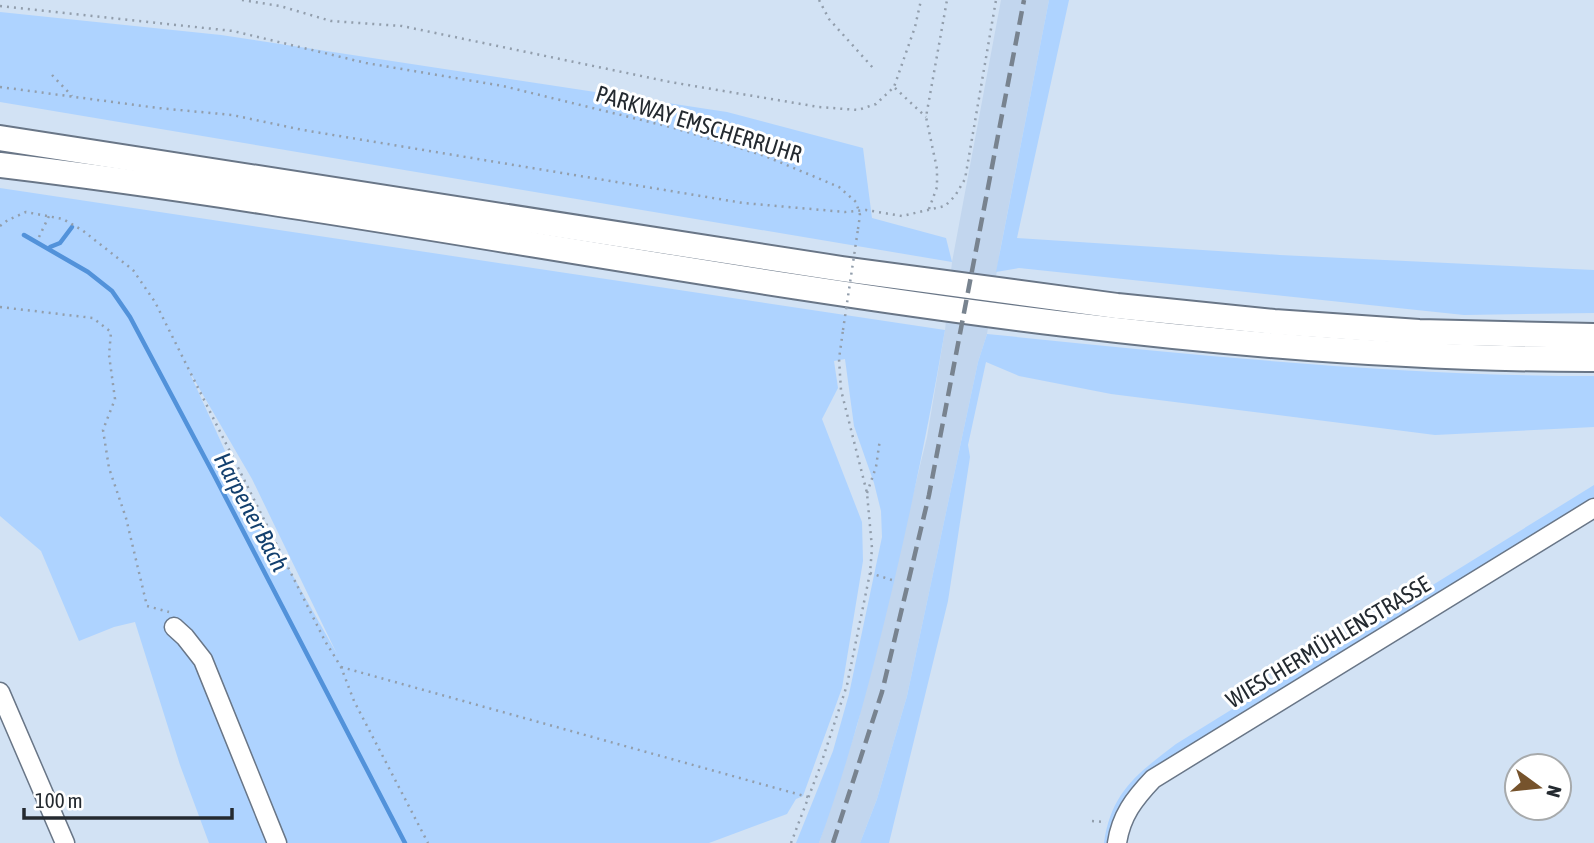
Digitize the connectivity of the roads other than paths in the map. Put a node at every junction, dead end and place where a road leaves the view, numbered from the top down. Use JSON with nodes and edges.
{"nodes":[{"id":1,"x":0,"y":138,"type":"edge"},
{"id":2,"x":0,"y":166,"type":"edge"},
{"id":3,"x":1594,"y":336,"type":"edge"},
{"id":4,"x":1594,"y":359,"type":"edge"},
{"id":5,"x":1594,"y":508,"type":"edge"},
{"id":6,"x":174,"y":627,"type":"road end"},
{"id":7,"x":0,"y":692,"type":"edge"},
{"id":8,"x":65,"y":843,"type":"edge"},
{"id":9,"x":277,"y":843,"type":"edge"},
{"id":10,"x":1117,"y":843,"type":"edge"}],
"edges":[{"from":1,"to":3,"type":"highway"},
{"from":2,"to":4,"type":"highway"},
{"from":5,"to":10,"type":"street","name":"WIESCHERMÜHLENSTRASSE"},
{"from":6,"to":9,"type":"street"},
{"from":7,"to":8,"type":"street"}]}
